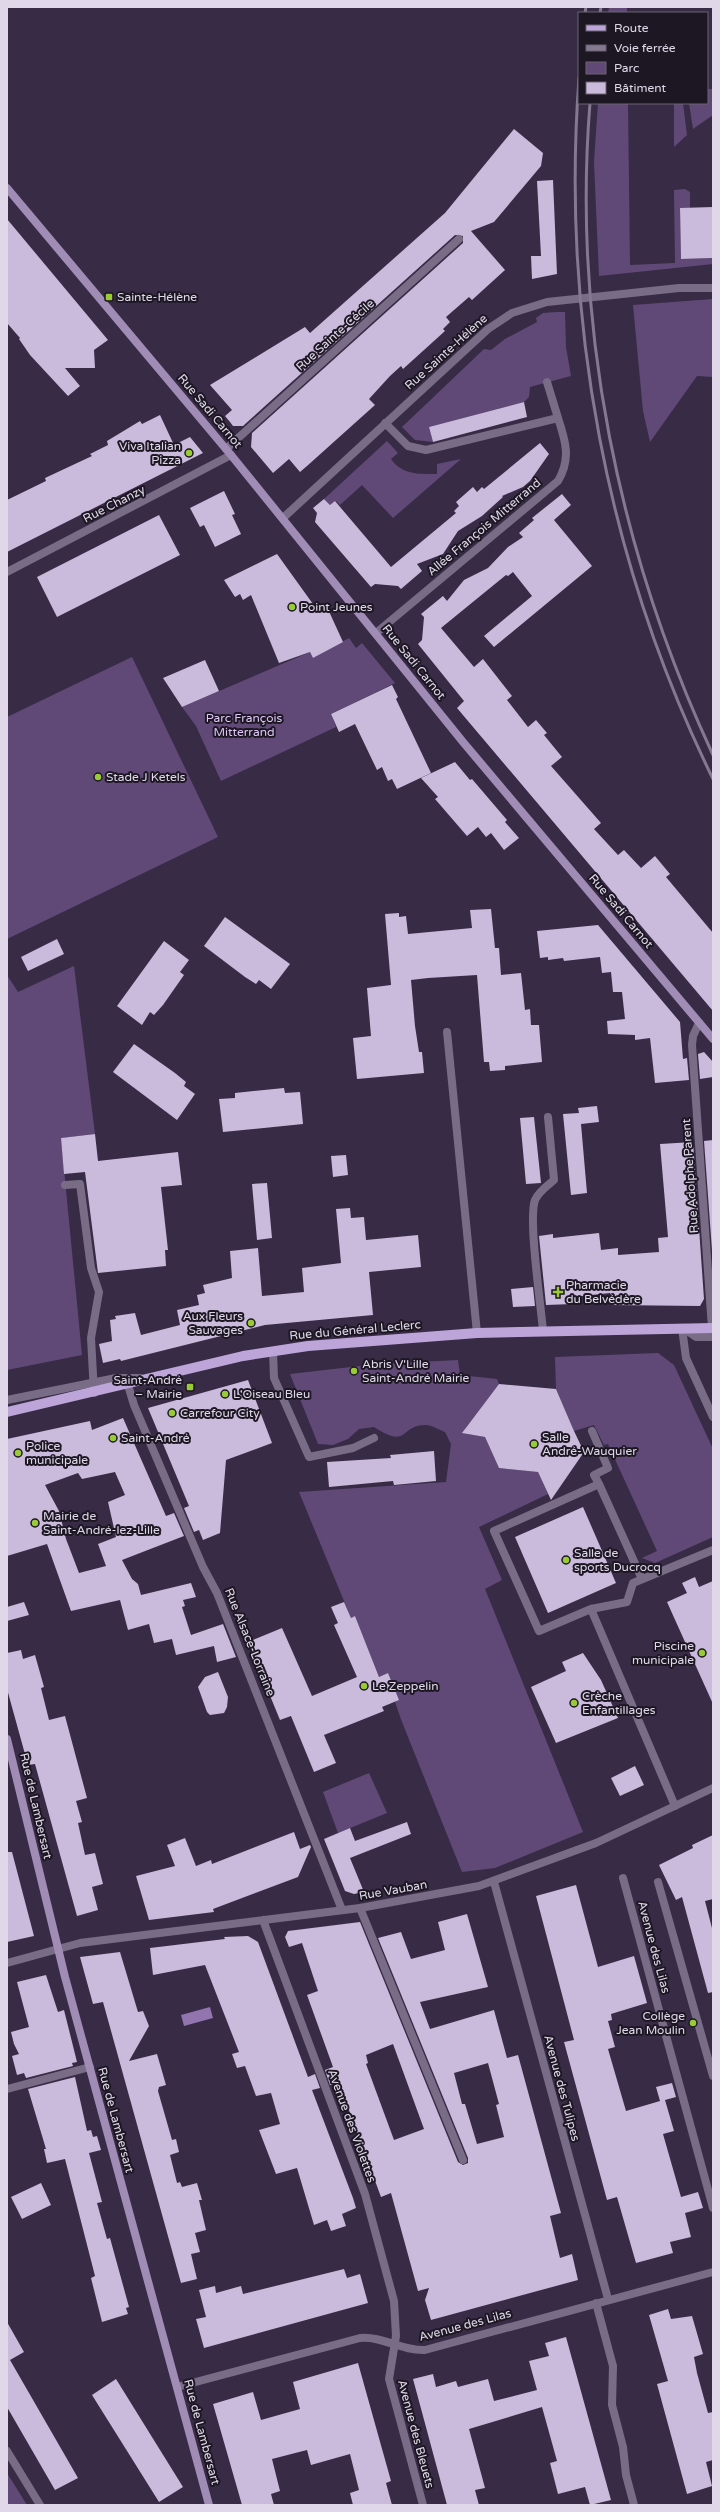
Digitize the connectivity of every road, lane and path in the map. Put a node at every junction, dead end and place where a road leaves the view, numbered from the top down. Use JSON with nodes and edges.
{"nodes":[{"id":1,"x":7,"y":188,"type":"edge"},
{"id":2,"x":459,"y":239,"type":"dead end"},
{"id":3,"x":713,"y":288,"type":"edge"},
{"id":4,"x":547,"y":382,"type":"dead end"},
{"id":5,"x":558,"y":418,"type":"junction"},
{"id":6,"x":385,"y":423,"type":"junction"},
{"id":7,"x":229,"y":452,"type":"junction"},
{"id":8,"x":283,"y":518,"type":"junction"},
{"id":9,"x":7,"y":572,"type":"edge"},
{"id":10,"x":376,"y":633,"type":"junction"},
{"id":11,"x":699,"y":1023,"type":"junction"},
{"id":12,"x":447,"y":1032,"type":"dead end"},
{"id":13,"x":713,"y":1039,"type":"edge"},
{"id":14,"x":548,"y":1117,"type":"dead end"},
{"id":15,"x":65,"y":1185,"type":"dead end"},
{"id":16,"x":682,"y":1328,"type":"junction"},
{"id":17,"x":713,"y":1331,"type":"edge"},
{"id":18,"x":543,"y":1332,"type":"junction"},
{"id":19,"x":477,"y":1333,"type":"junction"},
{"id":20,"x":274,"y":1351,"type":"junction"},
{"id":21,"x":157,"y":1378,"type":"junction"},
{"id":22,"x":94,"y":1382,"type":"junction"},
{"id":23,"x":128,"y":1385,"type":"junction"},
{"id":24,"x":94,"y":1393,"type":"junction"},
{"id":25,"x":7,"y":1400,"type":"edge"},
{"id":26,"x":7,"y":1412,"type":"edge"},
{"id":27,"x":713,"y":1417,"type":"edge"},
{"id":28,"x":592,"y":1431,"type":"dead end"},
{"id":29,"x":374,"y":1438,"type":"dead end"},
{"id":30,"x":599,"y":1484,"type":"junction"},
{"id":31,"x":713,"y":1550,"type":"edge"},
{"id":32,"x":642,"y":1579,"type":"junction"},
{"id":33,"x":591,"y":1609,"type":"junction"},
{"id":34,"x":7,"y":1739,"type":"edge"},
{"id":35,"x":11,"y":1768,"type":"edge"},
{"id":36,"x":713,"y":1788,"type":"edge"},
{"id":37,"x":675,"y":1806,"type":"junction"},
{"id":38,"x":623,"y":1878,"type":"dead end"},
{"id":39,"x":494,"y":1882,"type":"junction"},
{"id":40,"x":658,"y":1882,"type":"dead end"},
{"id":41,"x":360,"y":1908,"type":"junction"},
{"id":42,"x":342,"y":1910,"type":"junction"},
{"id":43,"x":263,"y":1920,"type":"junction"},
{"id":44,"x":58,"y":1948,"type":"junction"},
{"id":45,"x":7,"y":1963,"type":"edge"},
{"id":46,"x":90,"y":2068,"type":"junction"},
{"id":47,"x":713,"y":2076,"type":"edge"},
{"id":48,"x":7,"y":2089,"type":"edge"},
{"id":49,"x":463,"y":2160,"type":"dead end"},
{"id":50,"x":713,"y":2208,"type":"edge"},
{"id":51,"x":713,"y":2272,"type":"edge"},
{"id":52,"x":608,"y":2299,"type":"junction"},
{"id":53,"x":596,"y":2303,"type":"junction"},
{"id":54,"x":395,"y":2345,"type":"junction"},
{"id":55,"x":177,"y":2387,"type":"junction"},
{"id":56,"x":7,"y":2451,"type":"edge"},
{"id":57,"x":40,"y":2505,"type":"edge"},
{"id":58,"x":209,"y":2505,"type":"edge"},
{"id":59,"x":423,"y":2505,"type":"edge"},
{"id":60,"x":634,"y":2505,"type":"edge"}],
"edges":[{"from":1,"to":7,"type":"street","name":"Rue Sadi Carnot"},
{"from":2,"to":7,"type":"street","name":"Rue Sainte-Cécile"},
{"from":3,"to":6,"type":"street","name":"Rue Sainte-Hélène"},
{"from":4,"to":5,"type":"street","name":"Allée François Mitterrand"},
{"from":5,"to":6,"type":"street"},
{"from":5,"to":10,"type":"street","name":"Allée François Mitterrand"},
{"from":6,"to":8,"type":"street","name":"Rue Sainte-Hélène"},
{"from":7,"to":8,"type":"street","name":"Rue Sadi Carnot"},
{"from":7,"to":9,"type":"street","name":"Rue Chanzy"},
{"from":8,"to":10,"type":"street","name":"Rue Sadi Carnot"},
{"from":10,"to":11,"type":"street","name":"Rue Sadi Carnot"},
{"from":11,"to":13,"type":"street","name":"Rue Sadi Carnot"},
{"from":11,"to":17,"type":"street","name":"Rue Adolphe Parent"},
{"from":12,"to":19,"type":"street"},
{"from":14,"to":18,"type":"street"},
{"from":15,"to":22,"type":"street"},
{"from":16,"to":17,"type":"main road","name":"Rue du Général Leclerc"},
{"from":16,"to":18,"type":"main road","name":"Rue du Général Leclerc"},
{"from":16,"to":27,"type":"street"},
{"from":18,"to":19,"type":"main road","name":"Rue du Général Leclerc"},
{"from":19,"to":20,"type":"main road","name":"Rue du Général Leclerc"},
{"from":20,"to":21,"type":"main road","name":"Rue du Général Leclerc"},
{"from":20,"to":29,"type":"street"},
{"from":21,"to":22,"type":"street"},
{"from":21,"to":23,"type":"main road","name":"Rue du Général Leclerc"},
{"from":22,"to":24,"type":"street"},
{"from":22,"to":25,"type":"street"},
{"from":23,"to":24,"type":"main road","name":"Rue du Général Leclerc"},
{"from":23,"to":42,"type":"street","name":"Rue Alsace-Lorraine"},
{"from":24,"to":26,"type":"main road","name":"Rue du Général Leclerc"},
{"from":28,"to":30,"type":"street"},
{"from":30,"to":32,"type":"street"},
{"from":30,"to":33,"type":"street"},
{"from":31,"to":32,"type":"street"},
{"from":32,"to":33,"type":"street"},
{"from":33,"to":37,"type":"street"},
{"from":34,"to":35,"type":"street","name":"Rue de Lambersart"},
{"from":35,"to":44,"type":"street","name":"Rue de Lambersart"},
{"from":36,"to":37,"type":"street","name":"Rue Vauban"},
{"from":37,"to":39,"type":"street","name":"Rue Vauban"},
{"from":38,"to":50,"type":"street","name":"Avenue des Lilas"},
{"from":39,"to":41,"type":"street","name":"Rue Vauban"},
{"from":39,"to":52,"type":"street","name":"Avenue des Tulipes"},
{"from":40,"to":47,"type":"street"},
{"from":41,"to":42,"type":"street","name":"Rue Vauban"},
{"from":41,"to":49,"type":"street"},
{"from":42,"to":43,"type":"street","name":"Rue Vauban"},
{"from":43,"to":44,"type":"street","name":"Rue Vauban"},
{"from":43,"to":54,"type":"street","name":"Avenue des Violettes"},
{"from":44,"to":45,"type":"street","name":"Rue Vauban"},
{"from":44,"to":46,"type":"street","name":"Rue de Lambersart"},
{"from":46,"to":48,"type":"street"},
{"from":46,"to":55,"type":"street","name":"Rue de Lambersart"},
{"from":51,"to":52,"type":"street","name":"Avenue des Lilas"},
{"from":52,"to":53,"type":"street","name":"Avenue des Lilas"},
{"from":53,"to":54,"type":"street","name":"Avenue des Lilas"},
{"from":53,"to":60,"type":"street"},
{"from":54,"to":55,"type":"street","name":"Avenue des Lilas"},
{"from":54,"to":59,"type":"street","name":"Avenue des Bleuets"},
{"from":55,"to":58,"type":"street","name":"Rue de Lambersart"},
{"from":56,"to":57,"type":"street"}]}
